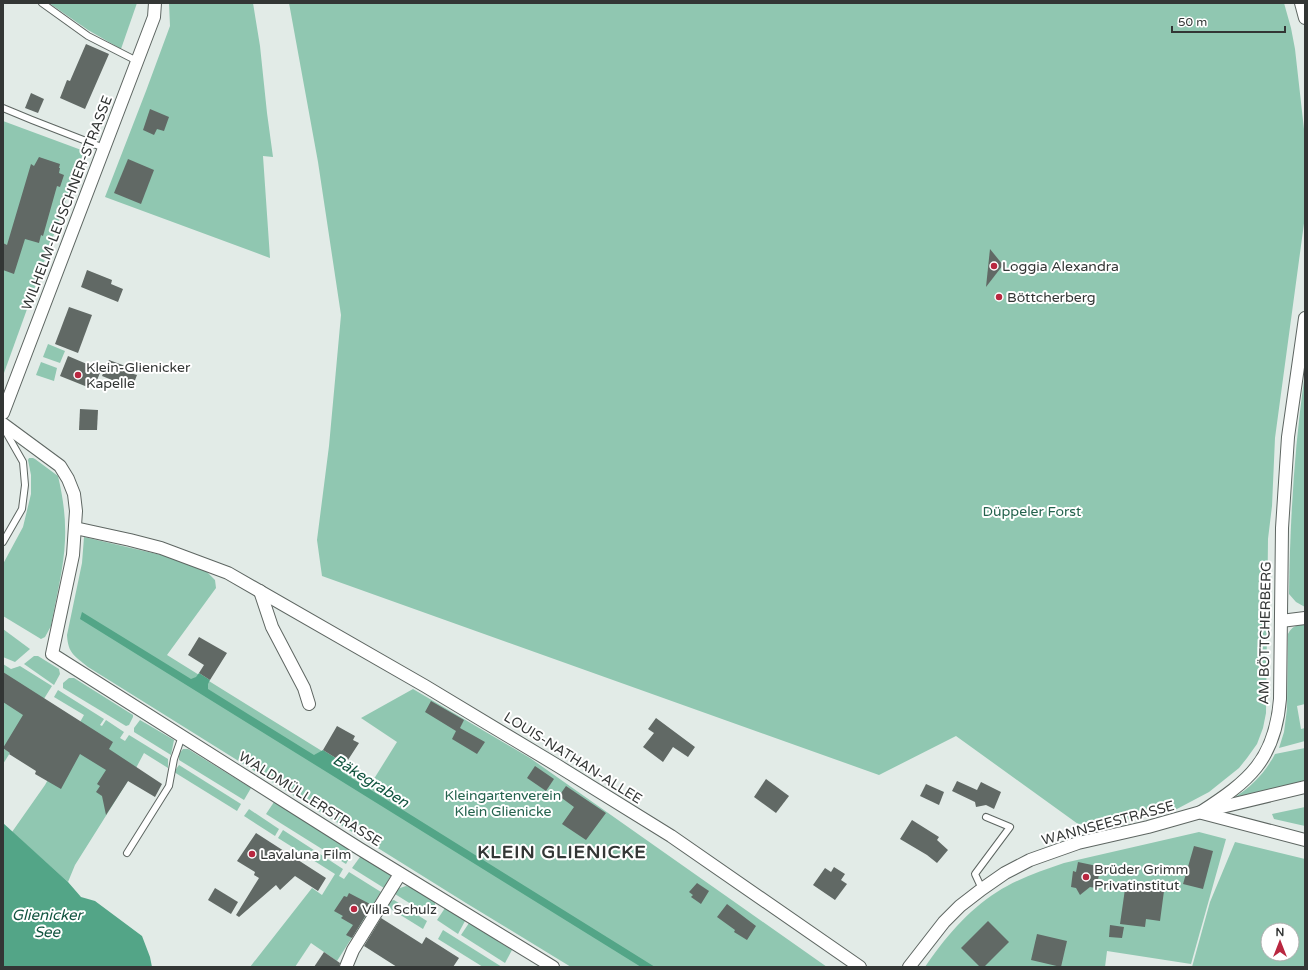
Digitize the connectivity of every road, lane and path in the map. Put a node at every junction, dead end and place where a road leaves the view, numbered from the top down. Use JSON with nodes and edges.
{"nodes":[{"id":1,"x":42,"y":3,"type":"edge"},
{"id":2,"x":155,"y":3,"type":"edge"},
{"id":3,"x":1301,"y":3,"type":"edge"},
{"id":4,"x":1305,"y":18,"type":"edge"},
{"id":5,"x":137,"y":61,"type":"junction"},
{"id":6,"x":3,"y":108,"type":"edge"},
{"id":7,"x":104,"y":148,"type":"junction"},
{"id":8,"x":1305,"y":318,"type":"edge"},
{"id":9,"x":1301,"y":376,"type":"edge"},
{"id":10,"x":3,"y":413,"type":"edge"},
{"id":11,"x":3,"y":424,"type":"edge"},
{"id":12,"x":3,"y":428,"type":"edge"},
{"id":13,"x":75,"y":528,"type":"junction"},
{"id":14,"x":3,"y":542,"type":"edge"},
{"id":15,"x":260,"y":591,"type":"junction"},
{"id":16,"x":1305,"y":618,"type":"edge"},
{"id":17,"x":1281,"y":621,"type":"junction"},
{"id":18,"x":309,"y":704,"type":"dead end"},
{"id":19,"x":182,"y":736,"type":"junction"},
{"id":20,"x":1305,"y":787,"type":"edge"},
{"id":21,"x":1201,"y":812,"type":"junction"},
{"id":22,"x":986,"y":817,"type":"dead end"},
{"id":23,"x":1305,"y":840,"type":"edge"},
{"id":24,"x":127,"y":853,"type":"dead end"},
{"id":25,"x":400,"y":874,"type":"junction"},
{"id":26,"x":982,"y":889,"type":"junction"},
{"id":27,"x":346,"y":967,"type":"edge"},
{"id":28,"x":553,"y":967,"type":"edge"},
{"id":29,"x":860,"y":967,"type":"edge"},
{"id":30,"x":909,"y":967,"type":"edge"}],
"edges":[{"from":1,"to":5,"type":"lane"},
{"from":2,"to":5,"type":"street","name":"WILHELM-LEUSCHNER-STRASSE"},
{"from":3,"to":4,"type":"street"},
{"from":5,"to":7,"type":"street","name":"WILHELM-LEUSCHNER-STRASSE"},
{"from":6,"to":7,"type":"lane"},
{"from":7,"to":10,"type":"street","name":"WILHELM-LEUSCHNER-STRASSE"},
{"from":8,"to":9,"type":"street","name":"AM BÖTTCHERBERG"},
{"from":9,"to":17,"type":"street","name":"AM BÖTTCHERBERG"},
{"from":11,"to":13,"type":"street"},
{"from":12,"to":14,"type":"lane"},
{"from":13,"to":15,"type":"street","name":"LOUIS-NATHAN-ALLEE"},
{"from":13,"to":19,"type":"street","name":"WALDMÜLLERSTRASSE"},
{"from":15,"to":18,"type":"street"},
{"from":15,"to":29,"type":"street","name":"LOUIS-NATHAN-ALLEE"},
{"from":16,"to":17,"type":"street"},
{"from":17,"to":21,"type":"street","name":"AM BÖTTCHERBERG"},
{"from":19,"to":24,"type":"lane"},
{"from":19,"to":25,"type":"street","name":"WALDMÜLLERSTRASSE"},
{"from":20,"to":21,"type":"street"},
{"from":21,"to":23,"type":"street"},
{"from":21,"to":26,"type":"street","name":"WANNSEESTRASSE"},
{"from":22,"to":26,"type":"lane"},
{"from":25,"to":27,"type":"street"},
{"from":25,"to":28,"type":"street","name":"WALDMÜLLERSTRASSE"},
{"from":26,"to":30,"type":"street","name":"WANNSEESTRASSE"}]}
